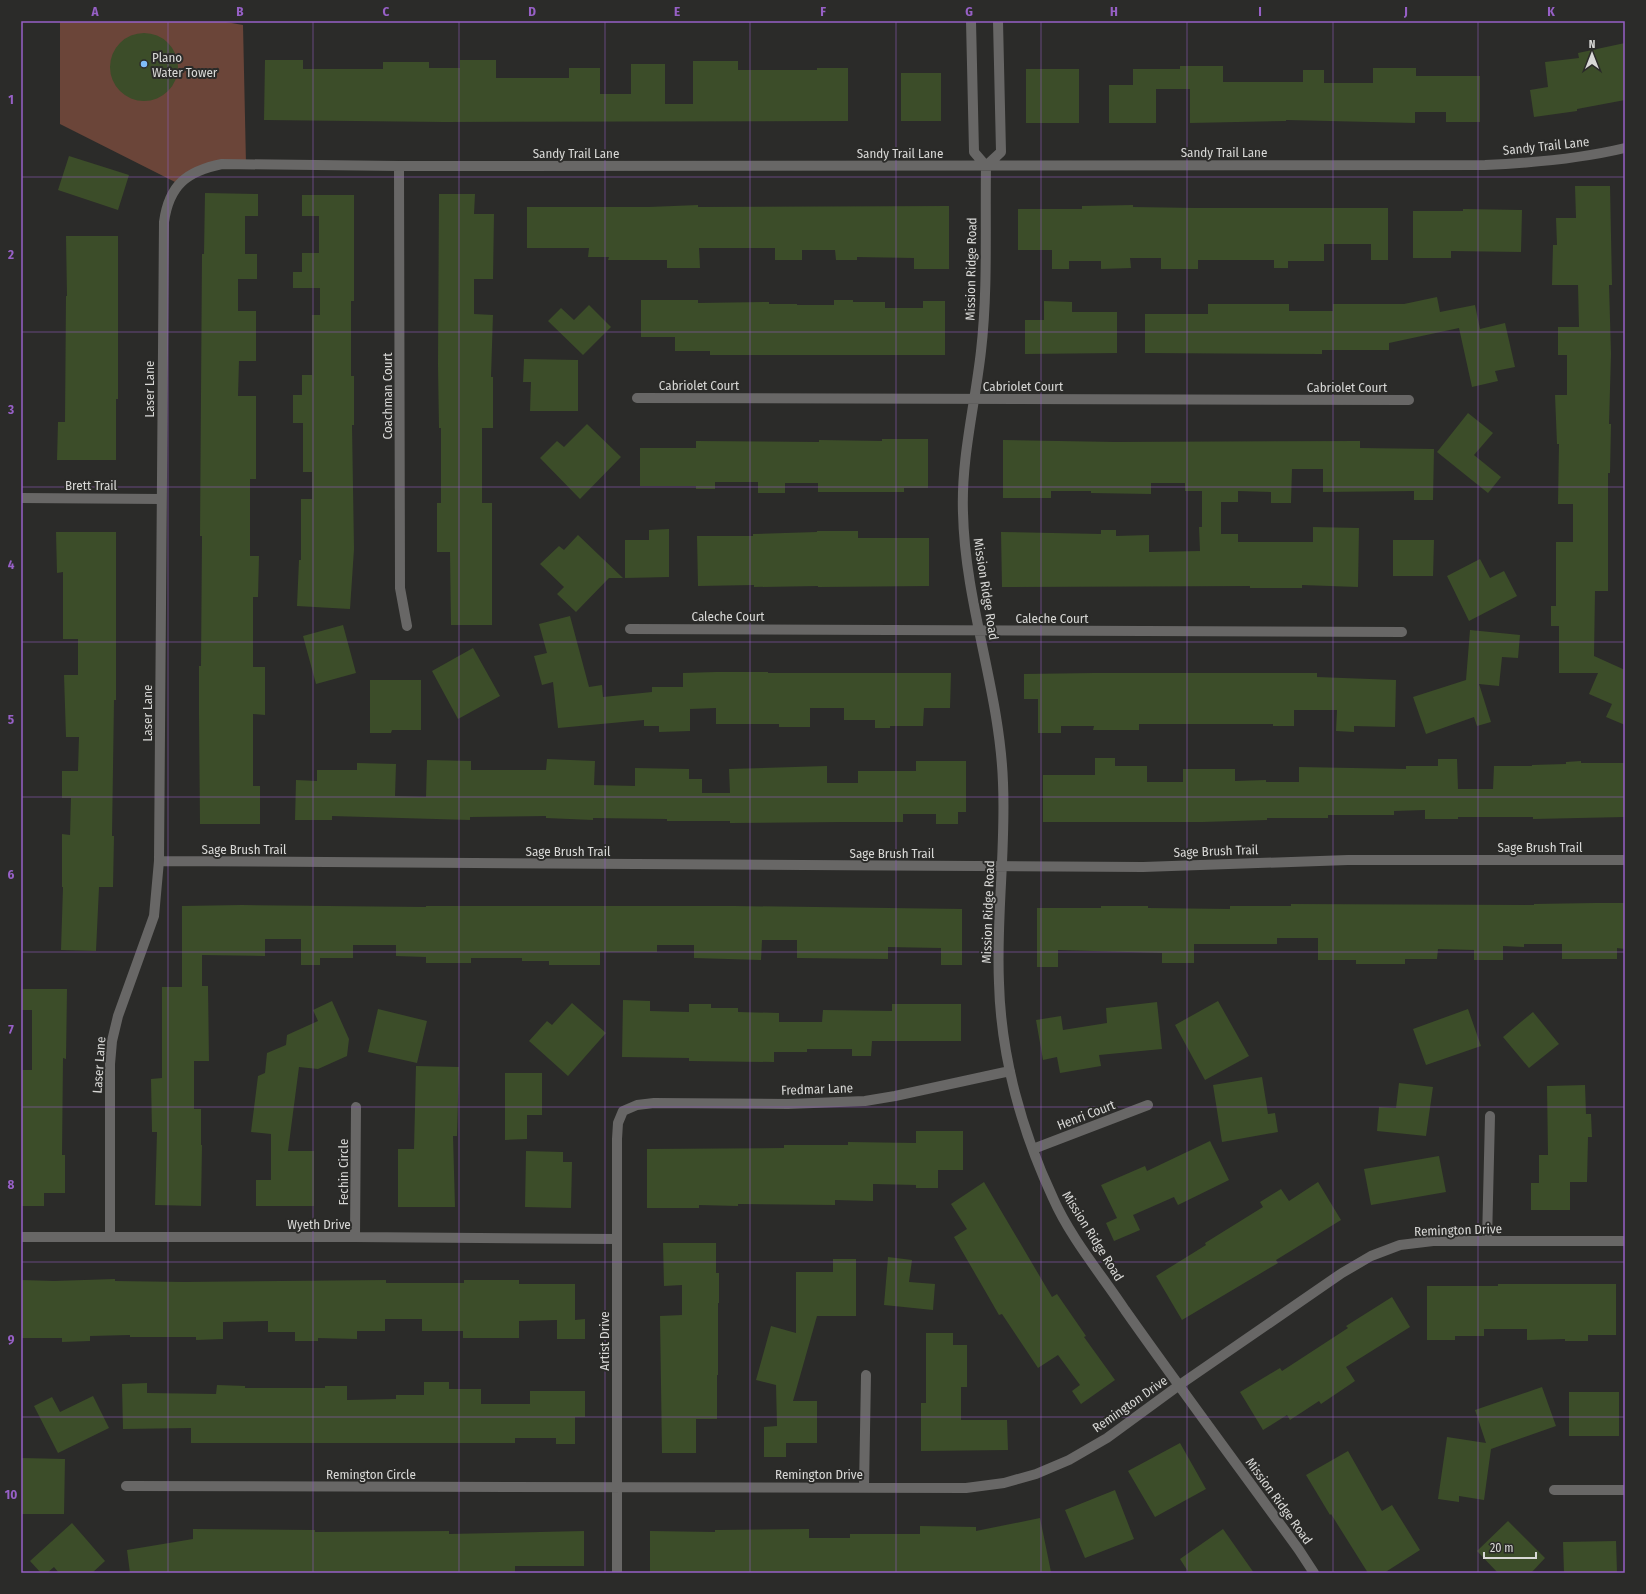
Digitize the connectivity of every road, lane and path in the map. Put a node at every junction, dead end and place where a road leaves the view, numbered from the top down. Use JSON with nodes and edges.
{"nodes":[{"id":1,"x":971,"y":21,"type":"edge"},
{"id":2,"x":998,"y":21,"type":"edge"},
{"id":3,"x":1625,"y":148,"type":"edge"},
{"id":4,"x":399,"y":166,"type":"junction"},
{"id":5,"x":986,"y":166,"type":"junction"},
{"id":6,"x":179,"y":184,"type":"joint"},
{"id":7,"x":637,"y":398,"type":"dead end"},
{"id":8,"x":974,"y":399,"type":"junction"},
{"id":9,"x":1409,"y":400,"type":"dead end"},
{"id":10,"x":21,"y":498,"type":"edge"},
{"id":11,"x":161,"y":499,"type":"junction"},
{"id":12,"x":407,"y":626,"type":"dead end"},
{"id":13,"x":630,"y":629,"type":"dead end"},
{"id":14,"x":978,"y":630,"type":"junction"},
{"id":15,"x":1402,"y":632,"type":"dead end"},
{"id":16,"x":1625,"y":860,"type":"edge"},
{"id":17,"x":159,"y":861,"type":"junction"},
{"id":18,"x":1002,"y":866,"type":"junction"},
{"id":19,"x":1010,"y":1071,"type":"junction"},
{"id":20,"x":1148,"y":1105,"type":"dead end"},
{"id":21,"x":356,"y":1107,"type":"dead end"},
{"id":22,"x":623,"y":1111,"type":"joint"},
{"id":23,"x":1490,"y":1116,"type":"dead end"},
{"id":24,"x":1033,"y":1148,"type":"junction"},
{"id":25,"x":21,"y":1237,"type":"edge"},
{"id":26,"x":110,"y":1237,"type":"junction"},
{"id":27,"x":355,"y":1237,"type":"junction"},
{"id":28,"x":617,"y":1239,"type":"junction"},
{"id":29,"x":1487,"y":1240,"type":"junction"},
{"id":30,"x":1625,"y":1241,"type":"edge"},
{"id":31,"x":866,"y":1375,"type":"dead end"},
{"id":32,"x":1178,"y":1386,"type":"junction"},
{"id":33,"x":126,"y":1486,"type":"dead end"},
{"id":34,"x":864,"y":1487,"type":"junction"},
{"id":35,"x":617,"y":1488,"type":"junction"},
{"id":36,"x":1554,"y":1490,"type":"dead end"},
{"id":37,"x":1625,"y":1490,"type":"edge"},
{"id":38,"x":617,"y":1573,"type":"edge"},
{"id":39,"x":1314,"y":1573,"type":"edge"}],
"edges":[{"from":1,"to":5,"type":"street"},
{"from":2,"to":5,"type":"street"},
{"from":3,"to":5,"type":"street","name":"Sandy Trail Lane"},
{"from":4,"to":5,"type":"street","name":"Sandy Trail Lane"},
{"from":4,"to":6,"type":"street","name":"Sandy Trail Lane"},
{"from":4,"to":12,"type":"street","name":"Coachman Court"},
{"from":5,"to":8,"type":"street","name":"Mission Ridge Road"},
{"from":6,"to":11,"type":"street","name":"Laser Lane"},
{"from":7,"to":8,"type":"street","name":"Cabriolet Court"},
{"from":8,"to":9,"type":"street","name":"Cabriolet Court"},
{"from":8,"to":14,"type":"street","name":"Mission Ridge Road"},
{"from":10,"to":11,"type":"street","name":"Brett Trail"},
{"from":11,"to":17,"type":"street","name":"Laser Lane"},
{"from":13,"to":14,"type":"street","name":"Caleche Court"},
{"from":14,"to":15,"type":"street","name":"Caleche Court"},
{"from":14,"to":18,"type":"street","name":"Mission Ridge Road"},
{"from":16,"to":18,"type":"street","name":"Sage Brush Trail"},
{"from":17,"to":18,"type":"street","name":"Sage Brush Trail"},
{"from":17,"to":26,"type":"street","name":"Laser Lane"},
{"from":18,"to":19,"type":"street","name":"Mission Ridge Road"},
{"from":19,"to":22,"type":"street","name":"Fredmar Lane"},
{"from":19,"to":24,"type":"street","name":"Mission Ridge Road"},
{"from":20,"to":24,"type":"street","name":"Henri Court"},
{"from":21,"to":27,"type":"street","name":"Fechin Circle"},
{"from":22,"to":28,"type":"street","name":"Artist Drive"},
{"from":23,"to":29,"type":"street"},
{"from":24,"to":32,"type":"street","name":"Mission Ridge Road"},
{"from":25,"to":26,"type":"street","name":"Wyeth Drive"},
{"from":26,"to":27,"type":"street","name":"Wyeth Drive"},
{"from":27,"to":28,"type":"street","name":"Wyeth Drive"},
{"from":28,"to":35,"type":"street","name":"Artist Drive"},
{"from":29,"to":30,"type":"street","name":"Remington Drive"},
{"from":29,"to":32,"type":"street","name":"Remington Drive"},
{"from":31,"to":34,"type":"street"},
{"from":32,"to":34,"type":"street","name":"Remington Drive"},
{"from":32,"to":39,"type":"street","name":"Mission Ridge Road"},
{"from":33,"to":35,"type":"street","name":"Remington Circle"},
{"from":34,"to":35,"type":"street","name":"Remington Drive"},
{"from":35,"to":38,"type":"street","name":"Artist Drive"},
{"from":36,"to":37,"type":"street"}]}
